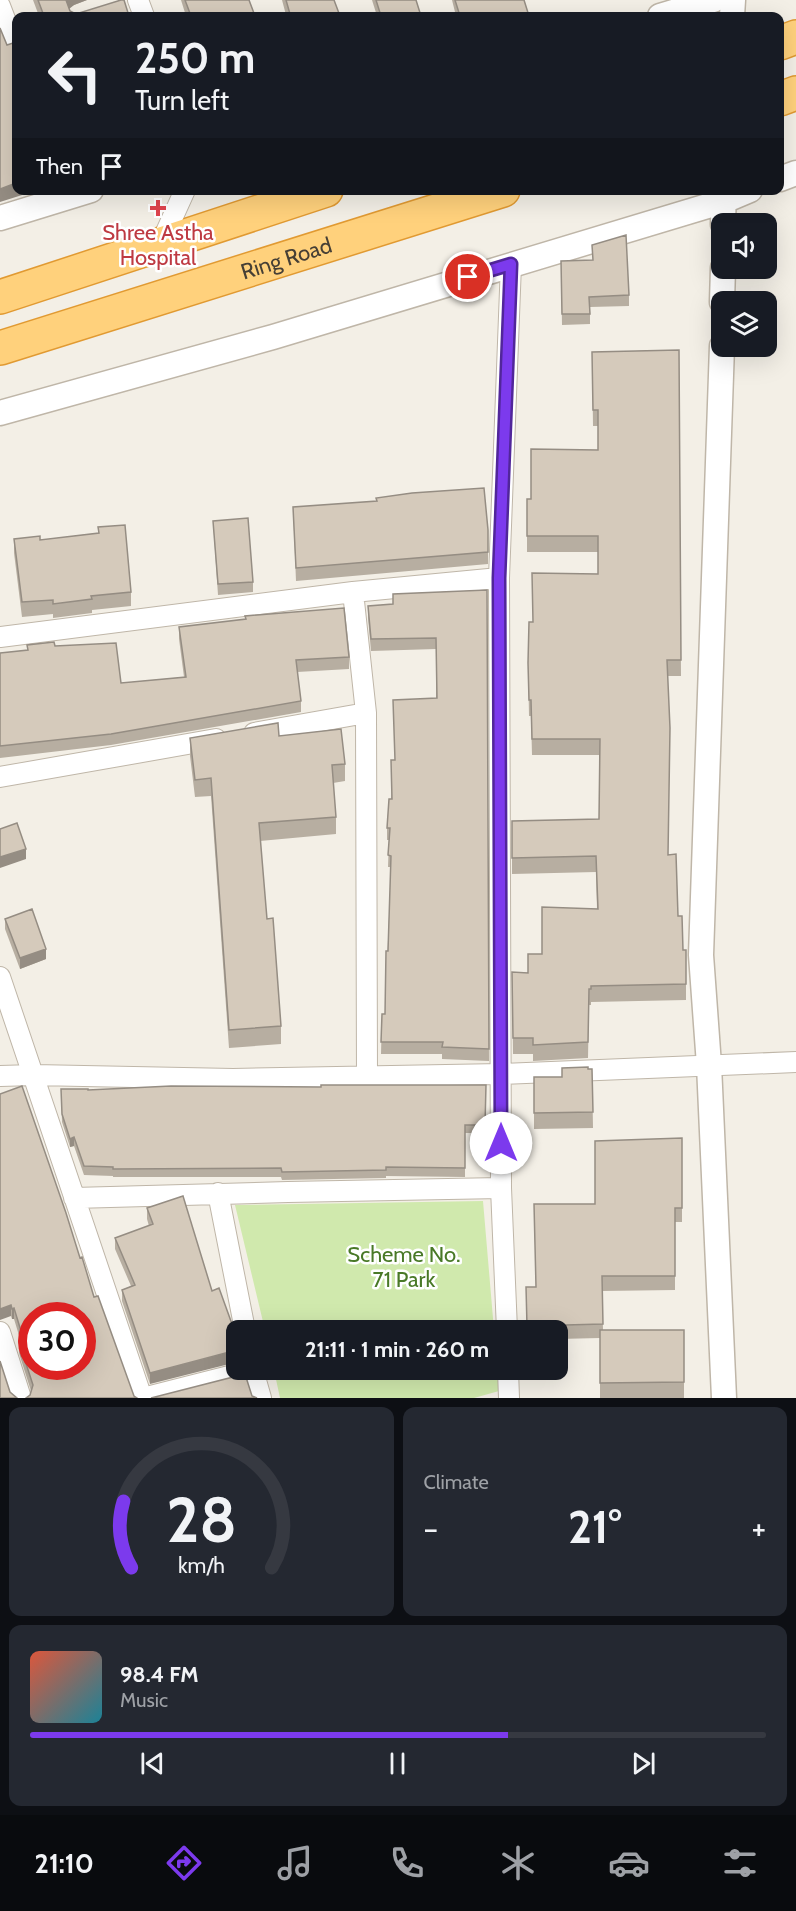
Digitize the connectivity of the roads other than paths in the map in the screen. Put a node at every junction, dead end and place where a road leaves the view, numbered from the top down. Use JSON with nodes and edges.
{"nodes":[{"id":1,"x":713,"y":0,"type":"edge"},
{"id":2,"x":0,"y":6,"type":"edge"},
{"id":3,"x":673,"y":12,"type":"edge"},
{"id":4,"x":10,"y":41,"type":"edge"},
{"id":5,"x":76,"y":195,"type":"edge"},
{"id":6,"x":183,"y":195,"type":"edge"},
{"id":7,"x":310,"y":195,"type":"edge"},
{"id":8,"x":487,"y":195,"type":"edge"},
{"id":9,"x":741,"y":195,"type":"edge"},
{"id":10,"x":724,"y":205,"type":"edge"},
{"id":11,"x":0,"y":218,"type":"edge"},
{"id":12,"x":161,"y":243,"type":"junction"},
{"id":13,"x":511,"y":264,"type":"junction"},
{"id":14,"x":0,"y":297,"type":"edge"},
{"id":15,"x":0,"y":348,"type":"edge"},
{"id":16,"x":722,"y":357,"type":"edge"},
{"id":17,"x":0,"y":412,"type":"edge"},
{"id":18,"x":499,"y":578,"type":"junction"},
{"id":19,"x":353,"y":592,"type":"junction"},
{"id":20,"x":0,"y":637,"type":"edge"},
{"id":21,"x":366,"y":713,"type":"junction"},
{"id":22,"x":0,"y":777,"type":"edge"},
{"id":23,"x":0,"y":977,"type":"edge"},
{"id":24,"x":796,"y":1062,"type":"edge"},
{"id":25,"x":709,"y":1065,"type":"junction"},
{"id":26,"x":501,"y":1074,"type":"junction"},
{"id":27,"x":34,"y":1075,"type":"junction"},
{"id":28,"x":0,"y":1076,"type":"edge"},
{"id":29,"x":367,"y":1076,"type":"junction"},
{"id":30,"x":501,"y":1188,"type":"junction"},
{"id":31,"x":218,"y":1193,"type":"junction"},
{"id":32,"x":74,"y":1198,"type":"junction"},
{"id":33,"x":243,"y":1320,"type":"edge"},
{"id":34,"x":507,"y":1320,"type":"edge"},
{"id":35,"x":0,"y":1332,"type":"edge"},
{"id":36,"x":226,"y":1377,"type":"edge"},
{"id":37,"x":256,"y":1380,"type":"edge"},
{"id":38,"x":509,"y":1380,"type":"edge"},
{"id":39,"x":21,"y":1398,"type":"edge"},
{"id":40,"x":142,"y":1398,"type":"edge"},
{"id":41,"x":261,"y":1398,"type":"edge"},
{"id":42,"x":510,"y":1398,"type":"edge"},
{"id":43,"x":724,"y":1398,"type":"edge"}],
"edges":[{"from":1,"to":3,"type":"street"},
{"from":2,"to":4,"type":"street"},
{"from":5,"to":11,"type":"street"},
{"from":6,"to":12,"type":"street"},
{"from":7,"to":12,"type":"highway"},
{"from":8,"to":15,"type":"highway","name":"Ring Road"},
{"from":9,"to":10,"type":"street"},
{"from":10,"to":13,"type":"street"},
{"from":12,"to":14,"type":"highway"},
{"from":13,"to":17,"type":"street"},
{"from":13,"to":18,"type":"street"},
{"from":16,"to":25,"type":"street"},
{"from":18,"to":19,"type":"street"},
{"from":18,"to":26,"type":"street"},
{"from":19,"to":20,"type":"street"},
{"from":19,"to":21,"type":"street"},
{"from":21,"to":22,"type":"street"},
{"from":21,"to":29,"type":"street"},
{"from":23,"to":27,"type":"street"},
{"from":24,"to":25,"type":"street"},
{"from":25,"to":26,"type":"street"},
{"from":25,"to":43,"type":"street"},
{"from":26,"to":29,"type":"street"},
{"from":26,"to":30,"type":"street"},
{"from":27,"to":28,"type":"street"},
{"from":27,"to":29,"type":"street"},
{"from":27,"to":32,"type":"street"},
{"from":30,"to":31,"type":"street"},
{"from":30,"to":34,"type":"street"},
{"from":31,"to":32,"type":"street"},
{"from":31,"to":33,"type":"street"},
{"from":32,"to":40,"type":"street"},
{"from":35,"to":39,"type":"street"},
{"from":36,"to":40,"type":"street"},
{"from":37,"to":41,"type":"street"},
{"from":38,"to":42,"type":"street"}]}
